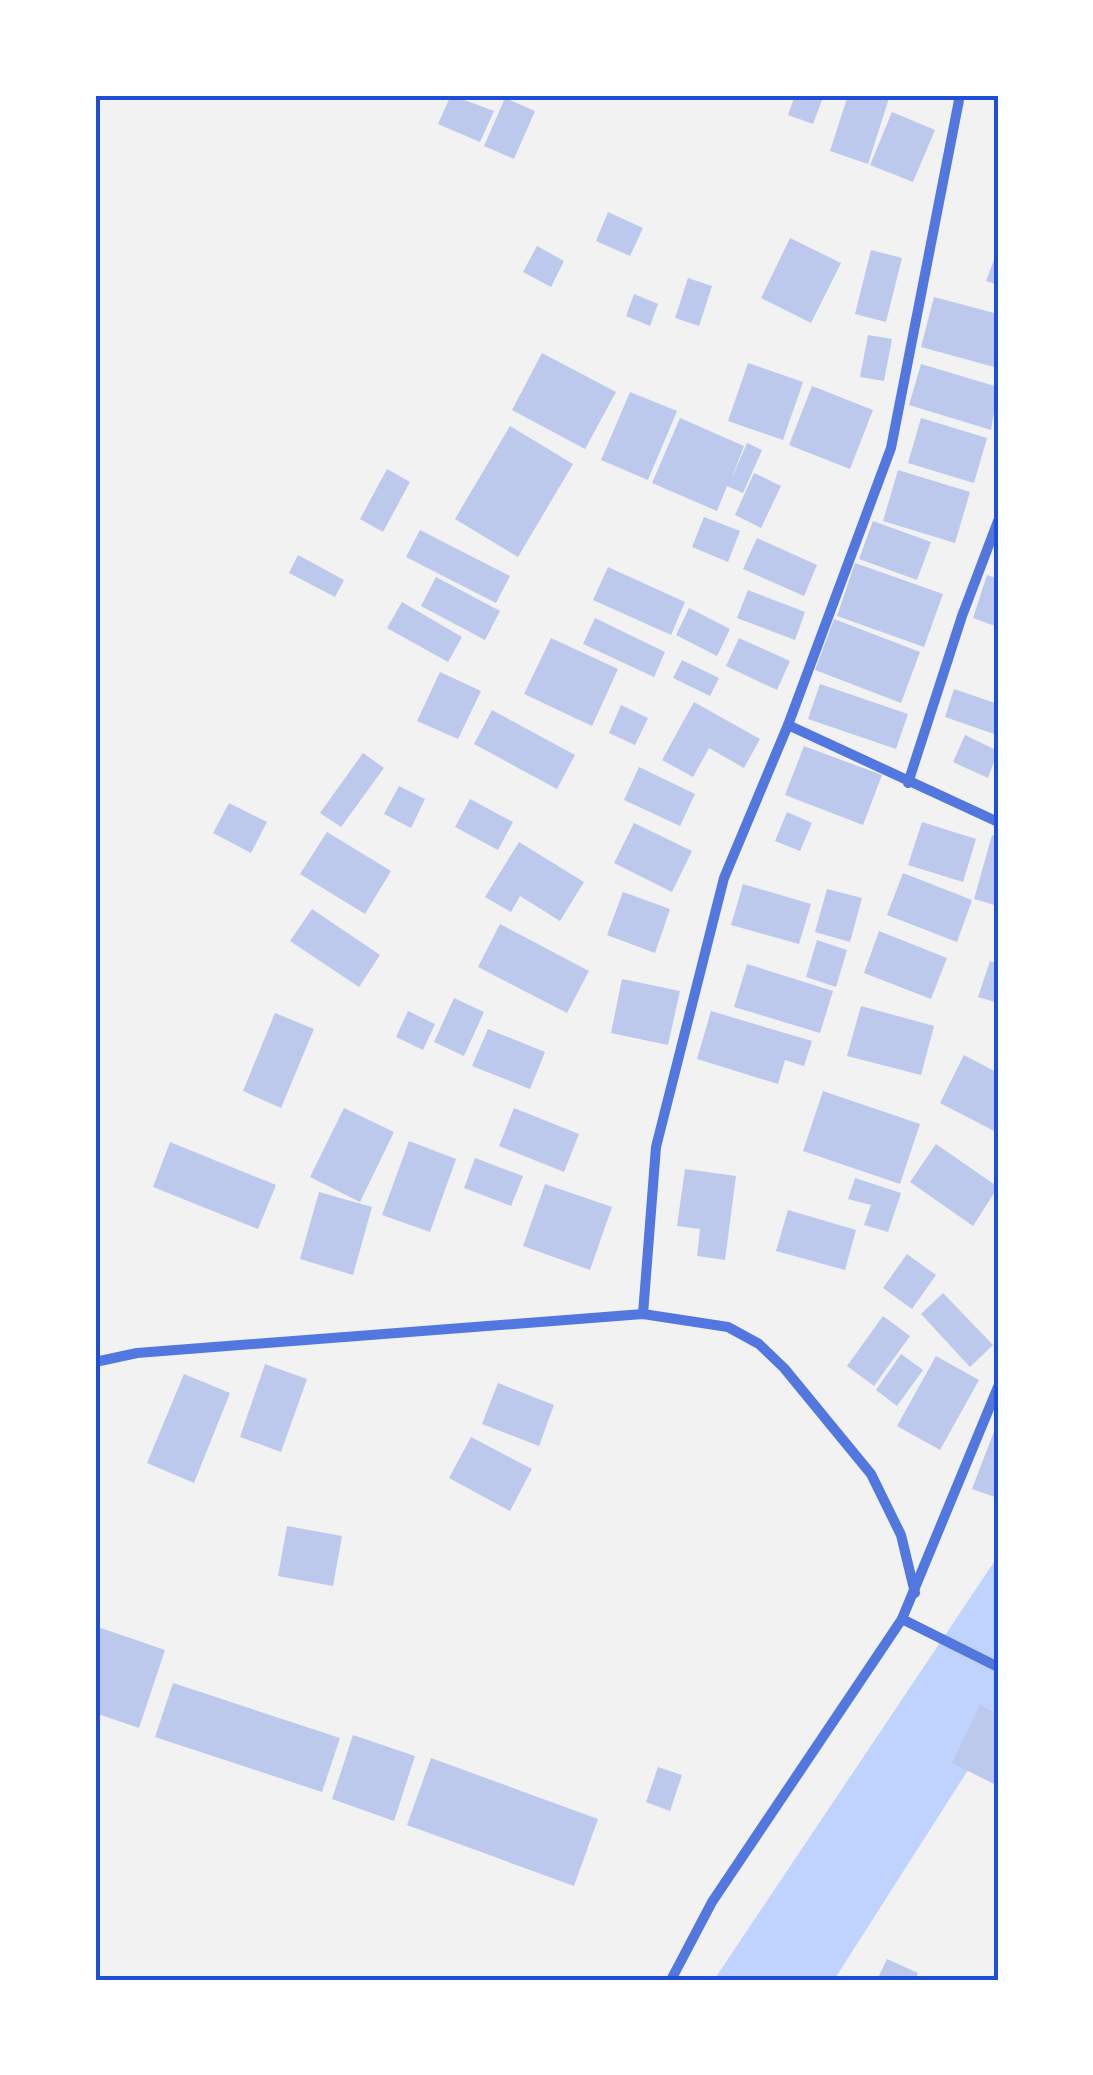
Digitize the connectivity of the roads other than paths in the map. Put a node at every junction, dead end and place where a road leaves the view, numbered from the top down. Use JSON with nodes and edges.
{"nodes":[{"id":1,"x":960,"y":95,"type":"edge"},
{"id":2,"x":998,"y":521,"type":"edge"},
{"id":3,"x":788,"y":725,"type":"junction"},
{"id":4,"x":908,"y":783,"type":"junction"},
{"id":5,"x":998,"y":822,"type":"edge"},
{"id":6,"x":643,"y":1314,"type":"junction"},
{"id":7,"x":95,"y":1362,"type":"edge"},
{"id":8,"x":998,"y":1387,"type":"edge"},
{"id":9,"x":914,"y":1593,"type":"junction"},
{"id":10,"x":906,"y":1622,"type":"junction"},
{"id":11,"x":998,"y":1667,"type":"edge"},
{"id":12,"x":670,"y":1980,"type":"edge"}],
"edges":[{"from":1,"to":3,"type":"street"},
{"from":2,"to":4,"type":"street"},
{"from":3,"to":4,"type":"street"},
{"from":3,"to":6,"type":"street"},
{"from":4,"to":5,"type":"street"},
{"from":6,"to":7,"type":"street"},
{"from":6,"to":9,"type":"street"},
{"from":8,"to":9,"type":"street"},
{"from":9,"to":10,"type":"street"},
{"from":10,"to":11,"type":"street"},
{"from":10,"to":12,"type":"street"}]}
